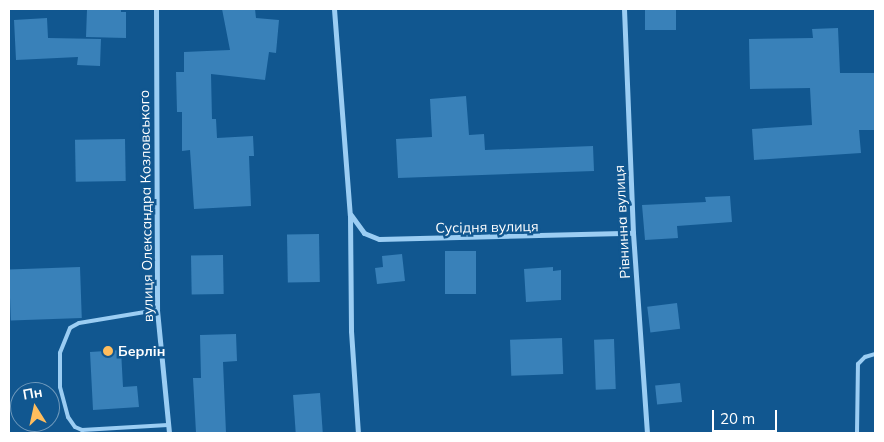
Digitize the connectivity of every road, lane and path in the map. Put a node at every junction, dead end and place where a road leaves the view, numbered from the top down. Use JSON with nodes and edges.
{"nodes":[{"id":1,"x":156,"y":9,"type":"edge"},
{"id":2,"x":334,"y":9,"type":"edge"},
{"id":3,"x":624,"y":9,"type":"edge"},
{"id":4,"x":350,"y":215,"type":"junction"},
{"id":5,"x":633,"y":233,"type":"junction"},
{"id":6,"x":157,"y":310,"type":"junction"},
{"id":7,"x":875,"y":354,"type":"edge"},
{"id":8,"x":168,"y":425,"type":"junction"},
{"id":9,"x":169,"y":433,"type":"edge"},
{"id":10,"x":358,"y":433,"type":"edge"},
{"id":11,"x":647,"y":433,"type":"edge"},
{"id":12,"x":857,"y":433,"type":"edge"}],
"edges":[{"from":1,"to":6,"type":"street","name":"вулиця Олександра Козловського"},
{"from":2,"to":4,"type":"street"},
{"from":3,"to":5,"type":"street","name":"Рівнинна вулиця"},
{"from":4,"to":5,"type":"street","name":"Сусідня вулиця"},
{"from":4,"to":10,"type":"street"},
{"from":5,"to":11,"type":"street","name":"Рівнинна вулиця"},
{"from":6,"to":8,"type":"street","name":"вулиця Олександра Козловського"},
{"from":6,"to":8,"type":"lane"},
{"from":7,"to":12,"type":"lane"},
{"from":8,"to":9,"type":"street","name":"вулиця Олександра Козловського"}]}
